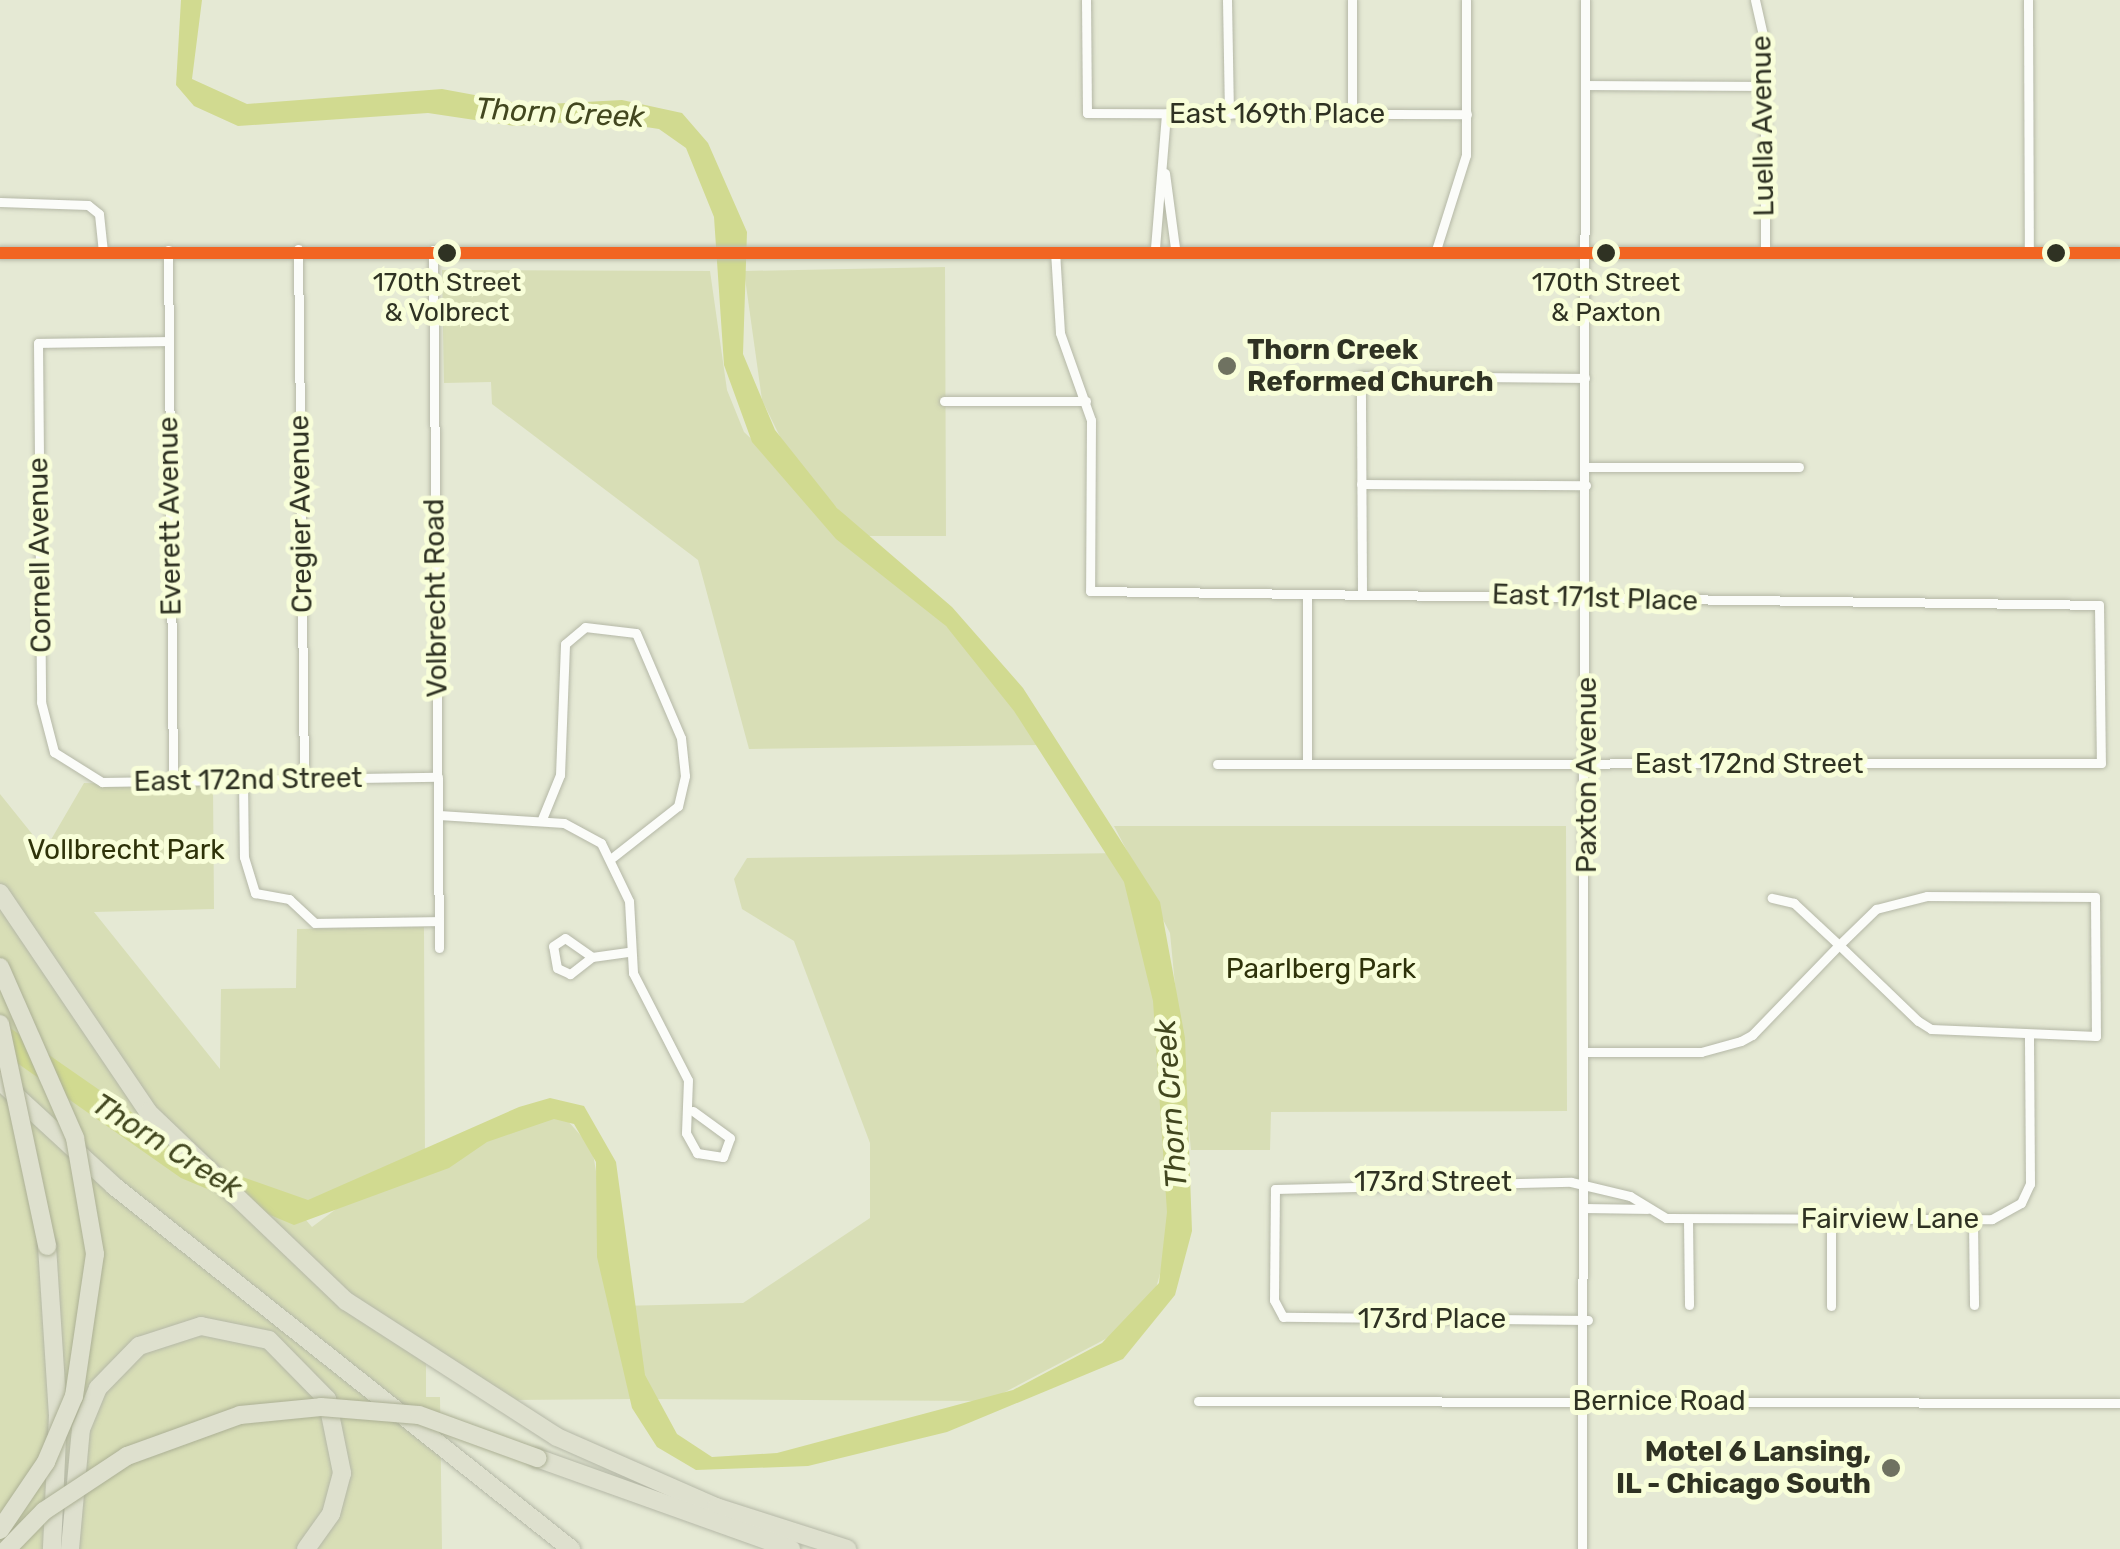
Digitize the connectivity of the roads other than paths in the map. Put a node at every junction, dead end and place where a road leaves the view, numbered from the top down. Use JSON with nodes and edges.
{"nodes":[{"id":1,"x":1086,"y":0,"type":"edge"},
{"id":2,"x":1227,"y":0,"type":"edge"},
{"id":3,"x":1352,"y":0,"type":"edge"},
{"id":4,"x":1466,"y":0,"type":"edge"},
{"id":5,"x":1585,"y":0,"type":"edge"},
{"id":6,"x":1756,"y":0,"type":"edge"},
{"id":7,"x":2028,"y":0,"type":"edge"},
{"id":8,"x":1586,"y":85,"type":"junction"},
{"id":9,"x":1764,"y":86,"type":"junction"},
{"id":10,"x":1166,"y":113,"type":"junction"},
{"id":11,"x":1229,"y":114,"type":"junction"},
{"id":12,"x":1352,"y":114,"type":"junction"},
{"id":13,"x":1467,"y":114,"type":"junction"},
{"id":14,"x":1165,"y":173,"type":"junction"},
{"id":15,"x":0,"y":202,"type":"edge"},
{"id":16,"x":432,"y":248,"type":"junction"},
{"id":17,"x":1055,"y":248,"type":"junction"},
{"id":18,"x":1155,"y":248,"type":"junction"},
{"id":19,"x":1175,"y":248,"type":"junction"},
{"id":20,"x":168,"y":250,"type":"junction"},
{"id":21,"x":298,"y":250,"type":"junction"},
{"id":22,"x":1436,"y":250,"type":"junction"},
{"id":23,"x":1586,"y":250,"type":"junction"},
{"id":24,"x":103,"y":251,"type":"junction"},
{"id":25,"x":1765,"y":252,"type":"junction"},
{"id":26,"x":0,"y":253,"type":"edge"},
{"id":27,"x":2029,"y":253,"type":"junction"},
{"id":28,"x":2120,"y":253,"type":"edge"},
{"id":29,"x":168,"y":341,"type":"junction"},
{"id":30,"x":1586,"y":378,"type":"junction"},
{"id":31,"x":1086,"y":400,"type":"junction"},
{"id":32,"x":944,"y":401,"type":"dead end"},
{"id":33,"x":1586,"y":467,"type":"junction"},
{"id":34,"x":1799,"y":468,"type":"dead end"},
{"id":35,"x":1361,"y":484,"type":"junction"},
{"id":36,"x":1586,"y":485,"type":"junction"},
{"id":37,"x":1307,"y":594,"type":"junction"},
{"id":38,"x":1362,"y":594,"type":"junction"},
{"id":39,"x":1586,"y":594,"type":"junction"},
{"id":40,"x":63,"y":763,"type":"joint"},
{"id":41,"x":1307,"y":763,"type":"junction"},
{"id":42,"x":1217,"y":764,"type":"dead end"},
{"id":43,"x":1586,"y":764,"type":"junction"},
{"id":44,"x":2101,"y":764,"type":"joint"},
{"id":45,"x":438,"y":777,"type":"junction"},
{"id":46,"x":304,"y":779,"type":"junction"},
{"id":47,"x":243,"y":780,"type":"junction"},
{"id":48,"x":173,"y":782,"type":"junction"},
{"id":49,"x":438,"y":815,"type":"junction"},
{"id":50,"x":542,"y":819,"type":"junction"},
{"id":51,"x":613,"y":858,"type":"junction"},
{"id":52,"x":0,"y":893,"type":"edge"},
{"id":53,"x":1772,"y":898,"type":"dead end"},
{"id":54,"x":439,"y":921,"type":"junction"},
{"id":55,"x":1839,"y":945,"type":"junction"},
{"id":56,"x":439,"y":948,"type":"dead end"},
{"id":57,"x":628,"y":952,"type":"junction"},
{"id":58,"x":592,"y":957,"type":"junction"},
{"id":59,"x":0,"y":967,"type":"edge"},
{"id":60,"x":0,"y":1024,"type":"edge"},
{"id":61,"x":2028,"y":1036,"type":"junction"},
{"id":62,"x":1588,"y":1052,"type":"junction"},
{"id":63,"x":0,"y":1081,"type":"edge"},
{"id":64,"x":693,"y":1111,"type":"junction"},
{"id":65,"x":1588,"y":1186,"type":"junction"},
{"id":66,"x":1588,"y":1208,"type":"junction"},
{"id":67,"x":1647,"y":1209,"type":"junction"},
{"id":68,"x":1688,"y":1220,"type":"junction"},
{"id":69,"x":1831,"y":1220,"type":"junction"},
{"id":70,"x":1972,"y":1220,"type":"junction"},
{"id":71,"x":1689,"y":1305,"type":"dead end"},
{"id":72,"x":1974,"y":1305,"type":"dead end"},
{"id":73,"x":1832,"y":1306,"type":"dead end"},
{"id":74,"x":1277,"y":1314,"type":"joint"},
{"id":75,"x":1588,"y":1320,"type":"junction"},
{"id":76,"x":1588,"y":1400,"type":"junction"},
{"id":77,"x":1198,"y":1401,"type":"dead end"},
{"id":78,"x":2120,"y":1404,"type":"edge"},
{"id":79,"x":0,"y":1530,"type":"edge"},
{"id":80,"x":7,"y":1549,"type":"edge"},
{"id":81,"x":52,"y":1549,"type":"edge"},
{"id":82,"x":70,"y":1549,"type":"edge"},
{"id":83,"x":306,"y":1549,"type":"edge"},
{"id":84,"x":571,"y":1549,"type":"edge"},
{"id":85,"x":792,"y":1549,"type":"edge"},
{"id":86,"x":848,"y":1549,"type":"edge"},
{"id":87,"x":1582,"y":1549,"type":"edge"}],
"edges":[{"from":1,"to":10,"type":"street","name":"East 169th Place"},
{"from":2,"to":11,"type":"street"},
{"from":3,"to":12,"type":"street"},
{"from":4,"to":13,"type":"street"},
{"from":5,"to":8,"type":"street","name":"Paxton Avenue"},
{"from":6,"to":9,"type":"street","name":"Luella Avenue"},
{"from":7,"to":27,"type":"street"},
{"from":8,"to":9,"type":"street"},
{"from":8,"to":23,"type":"street","name":"Paxton Avenue"},
{"from":9,"to":25,"type":"street","name":"Luella Avenue"},
{"from":10,"to":11,"type":"street","name":"East 169th Place"},
{"from":10,"to":14,"type":"street"},
{"from":11,"to":12,"type":"street","name":"East 169th Place"},
{"from":12,"to":13,"type":"street","name":"East 169th Place"},
{"from":13,"to":22,"type":"street"},
{"from":14,"to":18,"type":"street"},
{"from":14,"to":19,"type":"street"},
{"from":15,"to":24,"type":"street"},
{"from":16,"to":17,"type":"street"},
{"from":16,"to":21,"type":"street"},
{"from":16,"to":45,"type":"street","name":"Volbrecht Road"},
{"from":17,"to":18,"type":"street"},
{"from":17,"to":31,"type":"street"},
{"from":18,"to":19,"type":"street"},
{"from":19,"to":22,"type":"street"},
{"from":20,"to":21,"type":"street"},
{"from":20,"to":24,"type":"street"},
{"from":20,"to":29,"type":"street","name":"Everett Avenue"},
{"from":21,"to":46,"type":"street","name":"Cregier Avenue"},
{"from":22,"to":23,"type":"street"},
{"from":23,"to":25,"type":"street"},
{"from":23,"to":30,"type":"street","name":"Paxton Avenue"},
{"from":24,"to":26,"type":"street"},
{"from":25,"to":27,"type":"street"},
{"from":27,"to":28,"type":"street"},
{"from":29,"to":40,"type":"street","name":"Cornell Avenue"},
{"from":29,"to":48,"type":"street","name":"Everett Avenue"},
{"from":30,"to":33,"type":"street","name":"Paxton Avenue"},
{"from":30,"to":35,"type":"street"},
{"from":31,"to":32,"type":"street"},
{"from":31,"to":37,"type":"street","name":"East 171st Place"},
{"from":33,"to":34,"type":"street"},
{"from":33,"to":36,"type":"street","name":"Paxton Avenue"},
{"from":35,"to":36,"type":"street"},
{"from":35,"to":38,"type":"street"},
{"from":36,"to":39,"type":"street","name":"Paxton Avenue"},
{"from":37,"to":38,"type":"street","name":"East 171st Place"},
{"from":37,"to":41,"type":"street"},
{"from":38,"to":39,"type":"street","name":"East 171st Place"},
{"from":39,"to":43,"type":"street","name":"Paxton Avenue"},
{"from":39,"to":44,"type":"street","name":"East 171st Place"},
{"from":40,"to":48,"type":"street","name":"East 172nd Street"},
{"from":41,"to":42,"type":"street","name":"East 172nd Street"},
{"from":41,"to":43,"type":"street","name":"East 172nd Street"},
{"from":43,"to":44,"type":"street","name":"East 172nd Street"},
{"from":43,"to":62,"type":"street","name":"Paxton Avenue"},
{"from":45,"to":46,"type":"street","name":"East 172nd Street"},
{"from":45,"to":49,"type":"street","name":"Volbrecht Road"},
{"from":46,"to":47,"type":"street","name":"East 172nd Street"},
{"from":47,"to":48,"type":"street","name":"East 172nd Street"},
{"from":47,"to":54,"type":"street"},
{"from":49,"to":50,"type":"street"},
{"from":49,"to":54,"type":"street","name":"Volbrecht Road"},
{"from":50,"to":51,"type":"street"},
{"from":50,"to":51,"type":"street"},
{"from":51,"to":57,"type":"street"},
{"from":52,"to":86,"type":"highway"},
{"from":53,"to":55,"type":"street"},
{"from":54,"to":56,"type":"street","name":"Volbrecht Road"},
{"from":55,"to":61,"type":"street"},
{"from":55,"to":61,"type":"street"},
{"from":55,"to":62,"type":"street"},
{"from":57,"to":58,"type":"street"},
{"from":57,"to":64,"type":"street"},
{"from":58,"to":58,"type":"street"},
{"from":59,"to":79,"type":"highway","bridge":true},
{"from":60,"to":81,"type":"highway","bridge":true},
{"from":61,"to":70,"type":"street","name":"Fairview Lane"},
{"from":62,"to":65,"type":"street","name":"Paxton Avenue"},
{"from":63,"to":84,"type":"highway"},
{"from":64,"to":64,"type":"street"},
{"from":65,"to":66,"type":"street","name":"Paxton Avenue"},
{"from":65,"to":67,"type":"street","name":"Fairview Lane"},
{"from":65,"to":74,"type":"street","name":"173rd Street"},
{"from":66,"to":67,"type":"street","name":"Fairview Lane"},
{"from":66,"to":75,"type":"street","name":"Paxton Avenue"},
{"from":67,"to":68,"type":"street","name":"Fairview Lane"},
{"from":68,"to":69,"type":"street","name":"Fairview Lane"},
{"from":68,"to":71,"type":"street"},
{"from":69,"to":70,"type":"street","name":"Fairview Lane"},
{"from":69,"to":73,"type":"street"},
{"from":70,"to":72,"type":"street"},
{"from":74,"to":75,"type":"street","name":"173rd Place"},
{"from":75,"to":76,"type":"street","name":"Paxton Avenue"},
{"from":76,"to":77,"type":"street","name":"Bernice Road"},
{"from":76,"to":78,"type":"street","name":"Bernice Road"},
{"from":76,"to":87,"type":"street","name":"Paxton Avenue"},
{"from":80,"to":85,"type":"highway","bridge":true},
{"from":82,"to":83,"type":"highway"}]}
